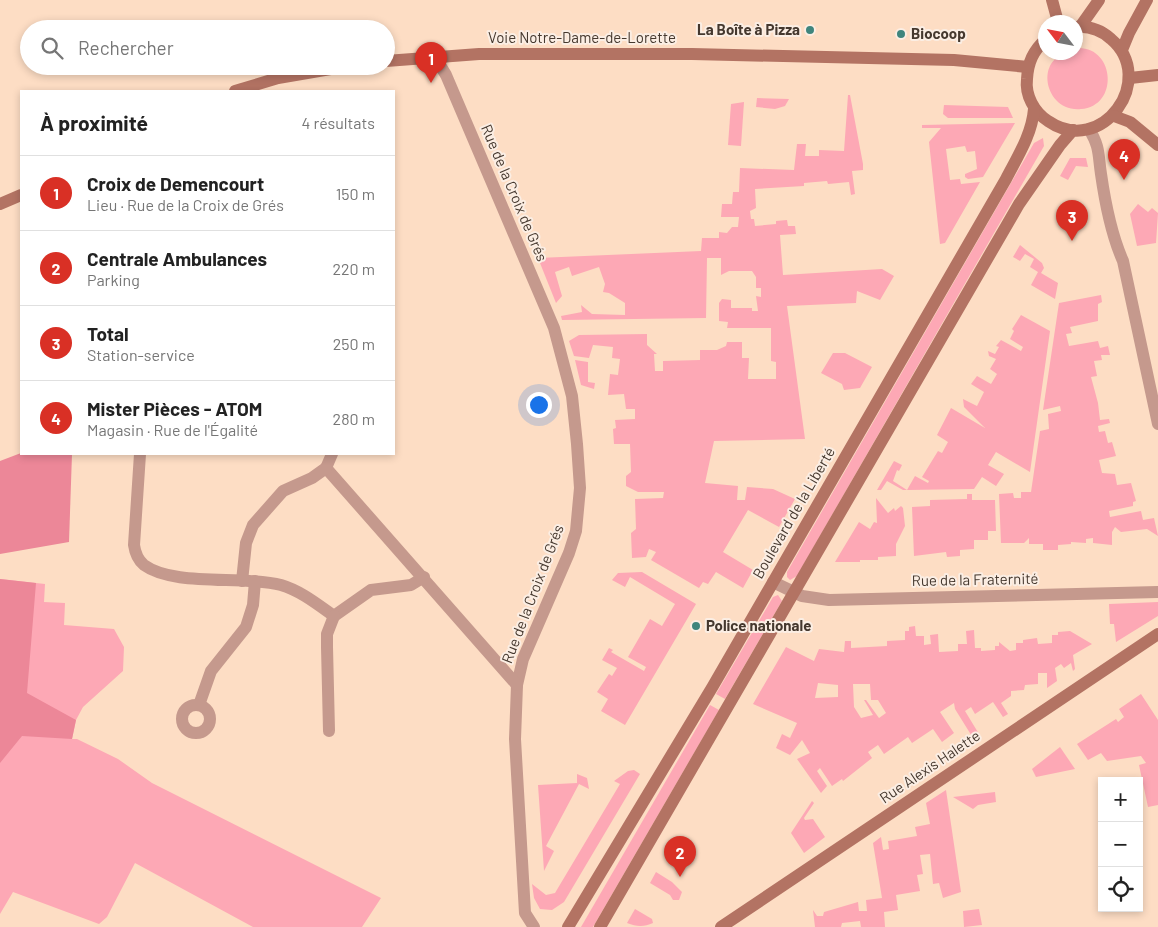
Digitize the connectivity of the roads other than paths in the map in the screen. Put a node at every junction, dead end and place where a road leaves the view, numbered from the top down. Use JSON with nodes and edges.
{"nodes":[{"id":1,"x":1052,"y":0,"type":"edge"},
{"id":2,"x":1099,"y":0,"type":"edge"},
{"id":3,"x":1147,"y":0,"type":"edge"},
{"id":4,"x":1056,"y":15,"type":"edge"},
{"id":5,"x":1083,"y":21,"type":"edge"},
{"id":6,"x":1083,"y":27,"type":"edge"},
{"id":7,"x":1038,"y":49,"type":"edge"},
{"id":8,"x":1122,"y":50,"type":"junction"},
{"id":9,"x":435,"y":57,"type":"junction"},
{"id":10,"x":395,"y":60,"type":"edge"},
{"id":11,"x":1028,"y":67,"type":"junction"},
{"id":12,"x":296,"y":75,"type":"edge"},
{"id":13,"x":1158,"y":75,"type":"edge"},
{"id":14,"x":1130,"y":78,"type":"junction"},
{"id":15,"x":238,"y":90,"type":"edge"},
{"id":16,"x":1034,"y":109,"type":"junction"},
{"id":17,"x":1114,"y":116,"type":"junction"},
{"id":18,"x":1088,"y":129,"type":"junction"},
{"id":19,"x":1073,"y":130,"type":"junction"},
{"id":20,"x":1158,"y":145,"type":"edge"},
{"id":21,"x":20,"y":196,"type":"edge"},
{"id":22,"x":0,"y":204,"type":"edge"},
{"id":23,"x":1158,"y":424,"type":"edge"},
{"id":24,"x":140,"y":455,"type":"edge"},
{"id":25,"x":332,"y":455,"type":"edge"},
{"id":26,"x":326,"y":468,"type":"junction"},
{"id":27,"x":424,"y":577,"type":"junction"},
{"id":28,"x":242,"y":581,"type":"junction"},
{"id":29,"x":255,"y":582,"type":"junction"},
{"id":30,"x":773,"y":582,"type":"junction"},
{"id":31,"x":1158,"y":592,"type":"edge"},
{"id":32,"x":794,"y":593,"type":"junction"},
{"id":33,"x":334,"y":616,"type":"junction"},
{"id":34,"x":1158,"y":634,"type":"edge"},
{"id":35,"x":517,"y":685,"type":"junction"},
{"id":36,"x":199,"y":705,"type":"dead end"},
{"id":37,"x":329,"y":731,"type":"dead end"},
{"id":38,"x":534,"y":927,"type":"edge"},
{"id":39,"x":568,"y":927,"type":"edge"},
{"id":40,"x":600,"y":927,"type":"edge"},
{"id":41,"x":721,"y":927,"type":"edge"}],
"edges":[{"from":1,"to":4,"type":"main road"},
{"from":2,"to":5,"type":"main road"},
{"from":3,"to":8,"type":"main road"},
{"from":6,"to":8,"type":"main road"},
{"from":7,"to":11,"type":"main road"},
{"from":8,"to":14,"type":"main road"},
{"from":9,"to":10,"type":"main road","name":"Voie Notre-Dame-de-Lorette"},
{"from":9,"to":11,"type":"main road","name":"Voie Notre-Dame-de-Lorette"},
{"from":9,"to":35,"type":"street","name":"Rue de la Croix de Grés"},
{"from":11,"to":16,"type":"main road"},
{"from":12,"to":15,"type":"main road"},
{"from":13,"to":14,"type":"main road"},
{"from":14,"to":17,"type":"main road"},
{"from":16,"to":19,"type":"main road"},
{"from":16,"to":30,"type":"main road","name":"Boulevard de la Liberté"},
{"from":17,"to":18,"type":"main road"},
{"from":17,"to":20,"type":"main road"},
{"from":18,"to":19,"type":"main road"},
{"from":18,"to":23,"type":"street"},
{"from":19,"to":32,"type":"main road"},
{"from":21,"to":22,"type":"main road"},
{"from":24,"to":28,"type":"street"},
{"from":25,"to":26,"type":"street"},
{"from":26,"to":27,"type":"street"},
{"from":26,"to":28,"type":"street"},
{"from":27,"to":33,"type":"street"},
{"from":27,"to":35,"type":"street"},
{"from":28,"to":29,"type":"street"},
{"from":29,"to":33,"type":"street"},
{"from":29,"to":36,"type":"street"},
{"from":30,"to":32,"type":"street","name":"Rue de la Fraternité"},
{"from":30,"to":39,"type":"main road","name":"Boulevard de la Liberté"},
{"from":31,"to":32,"type":"street","name":"Rue de la Fraternité"},
{"from":32,"to":40,"type":"main road"},
{"from":33,"to":37,"type":"street"},
{"from":34,"to":41,"type":"main road","name":"Rue Alexis Halette"},
{"from":35,"to":38,"type":"street","name":"Rue de la Croix de Grés"}]}
